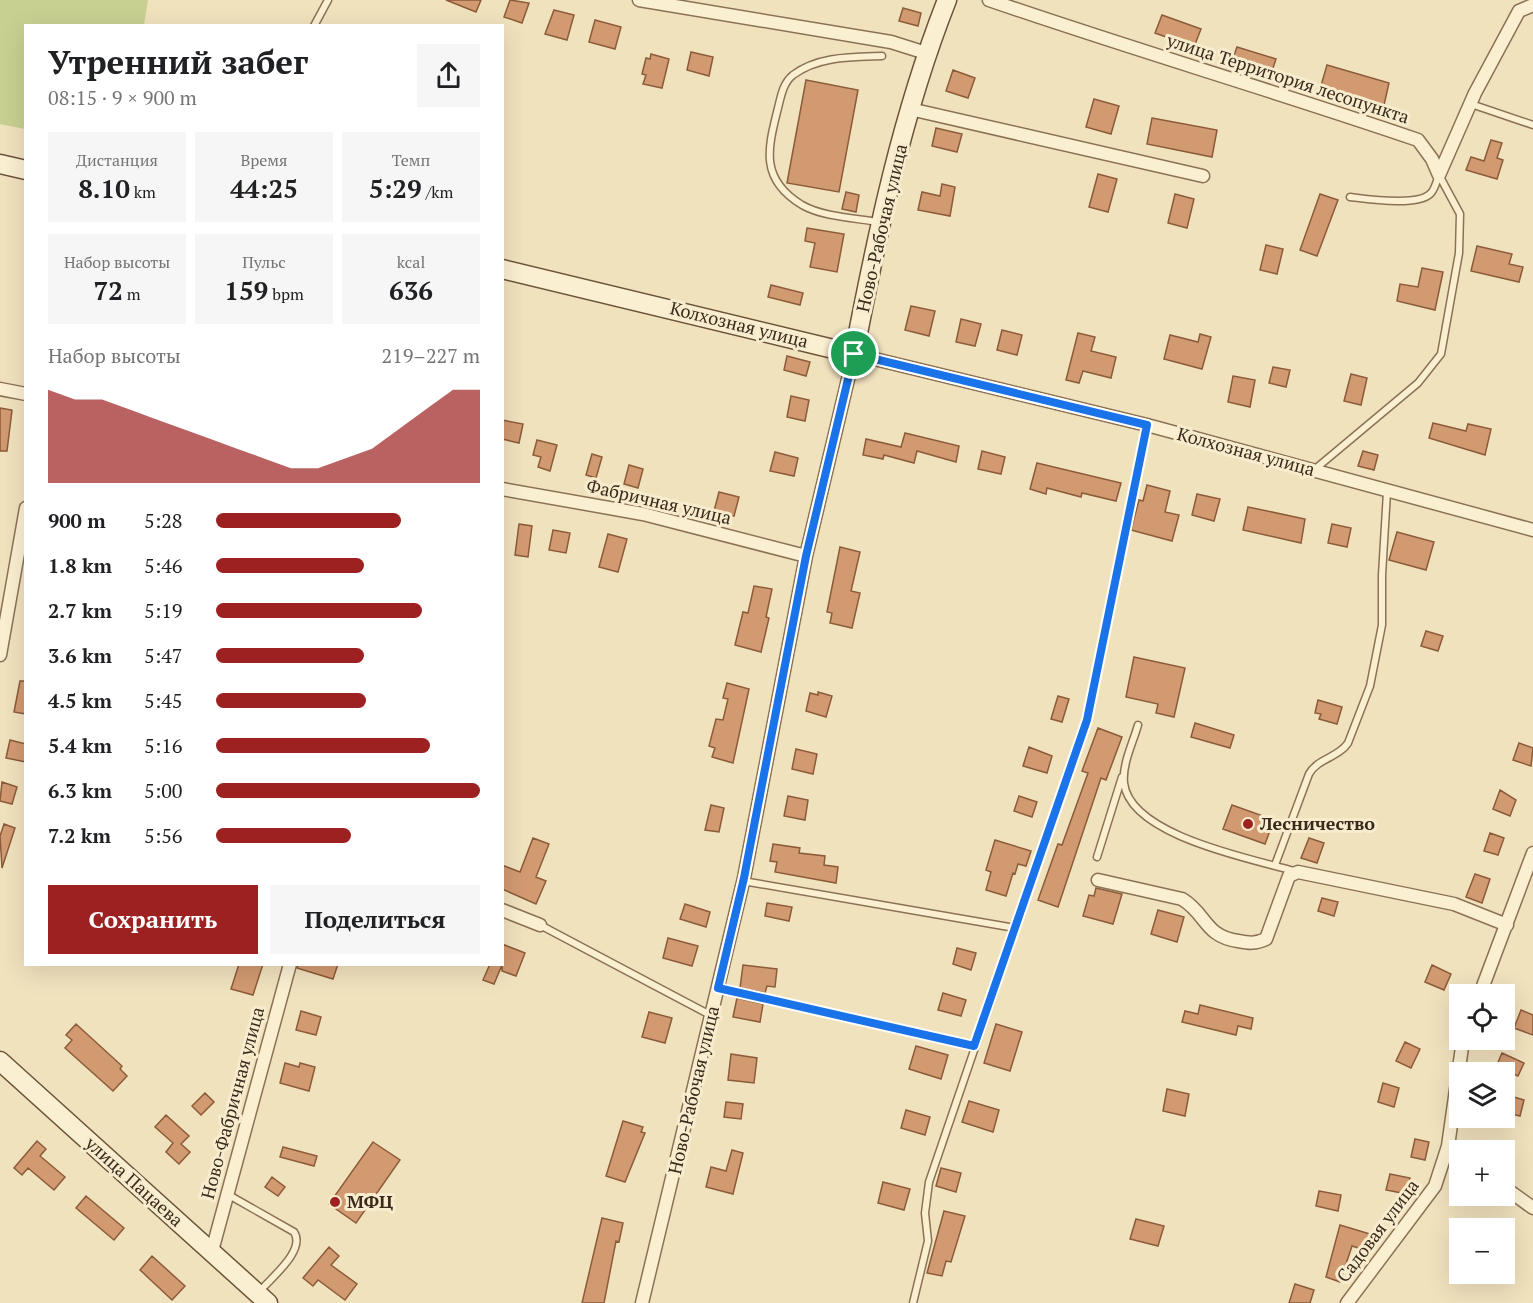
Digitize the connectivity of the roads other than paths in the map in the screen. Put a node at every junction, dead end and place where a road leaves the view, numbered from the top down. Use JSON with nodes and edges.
{"nodes":[{"id":1,"x":328,"y":0,"type":"edge"},
{"id":2,"x":639,"y":0,"type":"edge"},
{"id":3,"x":947,"y":0,"type":"edge"},
{"id":4,"x":989,"y":0,"type":"edge"},
{"id":5,"x":1533,"y":5,"type":"edge"},
{"id":6,"x":316,"y":24,"type":"edge"},
{"id":7,"x":926,"y":53,"type":"junction"},
{"id":8,"x":882,"y":56,"type":"dead end"},
{"id":9,"x":1470,"y":103,"type":"junction"},
{"id":10,"x":910,"y":109,"type":"junction"},
{"id":11,"x":1533,"y":125,"type":"edge"},
{"id":12,"x":0,"y":164,"type":"edge"},
{"id":13,"x":24,"y":170,"type":"edge"},
{"id":14,"x":1439,"y":175,"type":"junction"},
{"id":15,"x":1203,"y":176,"type":"dead end"},
{"id":16,"x":1350,"y":197,"type":"dead end"},
{"id":17,"x":879,"y":222,"type":"junction"},
{"id":18,"x":504,"y":268,"type":"edge"},
{"id":19,"x":854,"y":354,"type":"junction"},
{"id":20,"x":0,"y":389,"type":"edge"},
{"id":21,"x":24,"y":394,"type":"edge"},
{"id":22,"x":1147,"y":425,"type":"junction"},
{"id":23,"x":1314,"y":470,"type":"junction"},
{"id":24,"x":504,"y":489,"type":"edge"},
{"id":25,"x":1387,"y":492,"type":"junction"},
{"id":26,"x":24,"y":519,"type":"edge"},
{"id":27,"x":1533,"y":530,"type":"edge"},
{"id":28,"x":806,"y":556,"type":"junction"},
{"id":29,"x":0,"y":655,"type":"edge"},
{"id":30,"x":1138,"y":725,"type":"dead end"},
{"id":31,"x":1125,"y":768,"type":"junction"},
{"id":32,"x":1533,"y":853,"type":"edge"},
{"id":33,"x":1097,"y":857,"type":"dead end"},
{"id":34,"x":1275,"y":865,"type":"junction"},
{"id":35,"x":1298,"y":872,"type":"junction"},
{"id":36,"x":1098,"y":880,"type":"dead end"},
{"id":37,"x":743,"y":881,"type":"junction"},
{"id":38,"x":504,"y":911,"type":"edge"},
{"id":39,"x":1507,"y":925,"type":"junction"},
{"id":40,"x":540,"y":926,"type":"joint"},
{"id":41,"x":1015,"y":928,"type":"junction"},
{"id":42,"x":289,"y":966,"type":"edge"},
{"id":43,"x":1484,"y":984,"type":"edge"},
{"id":44,"x":718,"y":988,"type":"junction"},
{"id":45,"x":712,"y":1016,"type":"junction"},
{"id":46,"x":974,"y":1046,"type":"junction"},
{"id":47,"x":1462,"y":1050,"type":"edge"},
{"id":48,"x":0,"y":1061,"type":"edge"},
{"id":49,"x":1448,"y":1146,"type":"joint"},
{"id":50,"x":227,"y":1194,"type":"junction"},
{"id":51,"x":1515,"y":1195,"type":"edge"},
{"id":52,"x":1533,"y":1208,"type":"edge"},
{"id":53,"x":212,"y":1251,"type":"junction"},
{"id":54,"x":263,"y":1298,"type":"edge"},
{"id":55,"x":642,"y":1303,"type":"edge"},
{"id":56,"x":914,"y":1303,"type":"edge"},
{"id":57,"x":1347,"y":1303,"type":"edge"}],
"edges":[{"from":1,"to":6,"type":"lane"},
{"from":2,"to":7,"type":"street"},
{"from":3,"to":7,"type":"street","name":"Ново-Рабочая улица"},
{"from":4,"to":14,"type":"street","name":"улица Территория лесопункта"},
{"from":5,"to":9,"type":"street"},
{"from":7,"to":10,"type":"street","name":"Ново-Рабочая улица"},
{"from":8,"to":17,"type":"lane"},
{"from":9,"to":11,"type":"lane"},
{"from":9,"to":14,"type":"street"},
{"from":10,"to":15,"type":"street"},
{"from":10,"to":17,"type":"street","name":"Ново-Рабочая улица"},
{"from":12,"to":13,"type":"street"},
{"from":14,"to":16,"type":"lane"},
{"from":14,"to":23,"type":"lane"},
{"from":17,"to":19,"type":"street","name":"Ново-Рабочая улица"},
{"from":18,"to":19,"type":"street","name":"Колхозная улица"},
{"from":19,"to":22,"type":"street","name":"Колхозная улица"},
{"from":19,"to":28,"type":"street","name":"Ново-Рабочая улица"},
{"from":20,"to":21,"type":"street"},
{"from":22,"to":23,"type":"street","name":"Колхозная улица"},
{"from":22,"to":41,"type":"lane"},
{"from":23,"to":25,"type":"street","name":"Колхозная улица"},
{"from":24,"to":28,"type":"street","name":"Фабричная улица"},
{"from":25,"to":27,"type":"street","name":"Колхозная улица"},
{"from":25,"to":34,"type":"lane"},
{"from":26,"to":29,"type":"street"},
{"from":28,"to":37,"type":"street","name":"Ново-Рабочая улица"},
{"from":30,"to":31,"type":"lane"},
{"from":31,"to":33,"type":"lane"},
{"from":31,"to":34,"type":"lane"},
{"from":32,"to":39,"type":"street"},
{"from":34,"to":35,"type":"lane"},
{"from":35,"to":36,"type":"street"},
{"from":35,"to":39,"type":"street"},
{"from":37,"to":41,"type":"lane"},
{"from":37,"to":44,"type":"street","name":"Ново-Рабочая улица"},
{"from":38,"to":40,"type":"street"},
{"from":39,"to":43,"type":"street"},
{"from":40,"to":45,"type":"lane"},
{"from":41,"to":46,"type":"lane"},
{"from":42,"to":50,"type":"street","name":"Ново-Фабричная улица"},
{"from":44,"to":45,"type":"street","name":"Ново-Рабочая улица"},
{"from":44,"to":46,"type":"lane"},
{"from":45,"to":55,"type":"street","name":"Ново-Рабочая улица"},
{"from":46,"to":56,"type":"lane"},
{"from":47,"to":49,"type":"street","name":"Садовая улица"},
{"from":48,"to":53,"type":"street","name":"улица Пацаева"},
{"from":49,"to":57,"type":"street","name":"Садовая улица"},
{"from":50,"to":53,"type":"street","name":"Ново-Фабричная улица"},
{"from":50,"to":54,"type":"lane"},
{"from":51,"to":52,"type":"street"},
{"from":53,"to":54,"type":"street","name":"улица Пацаева"}]}
